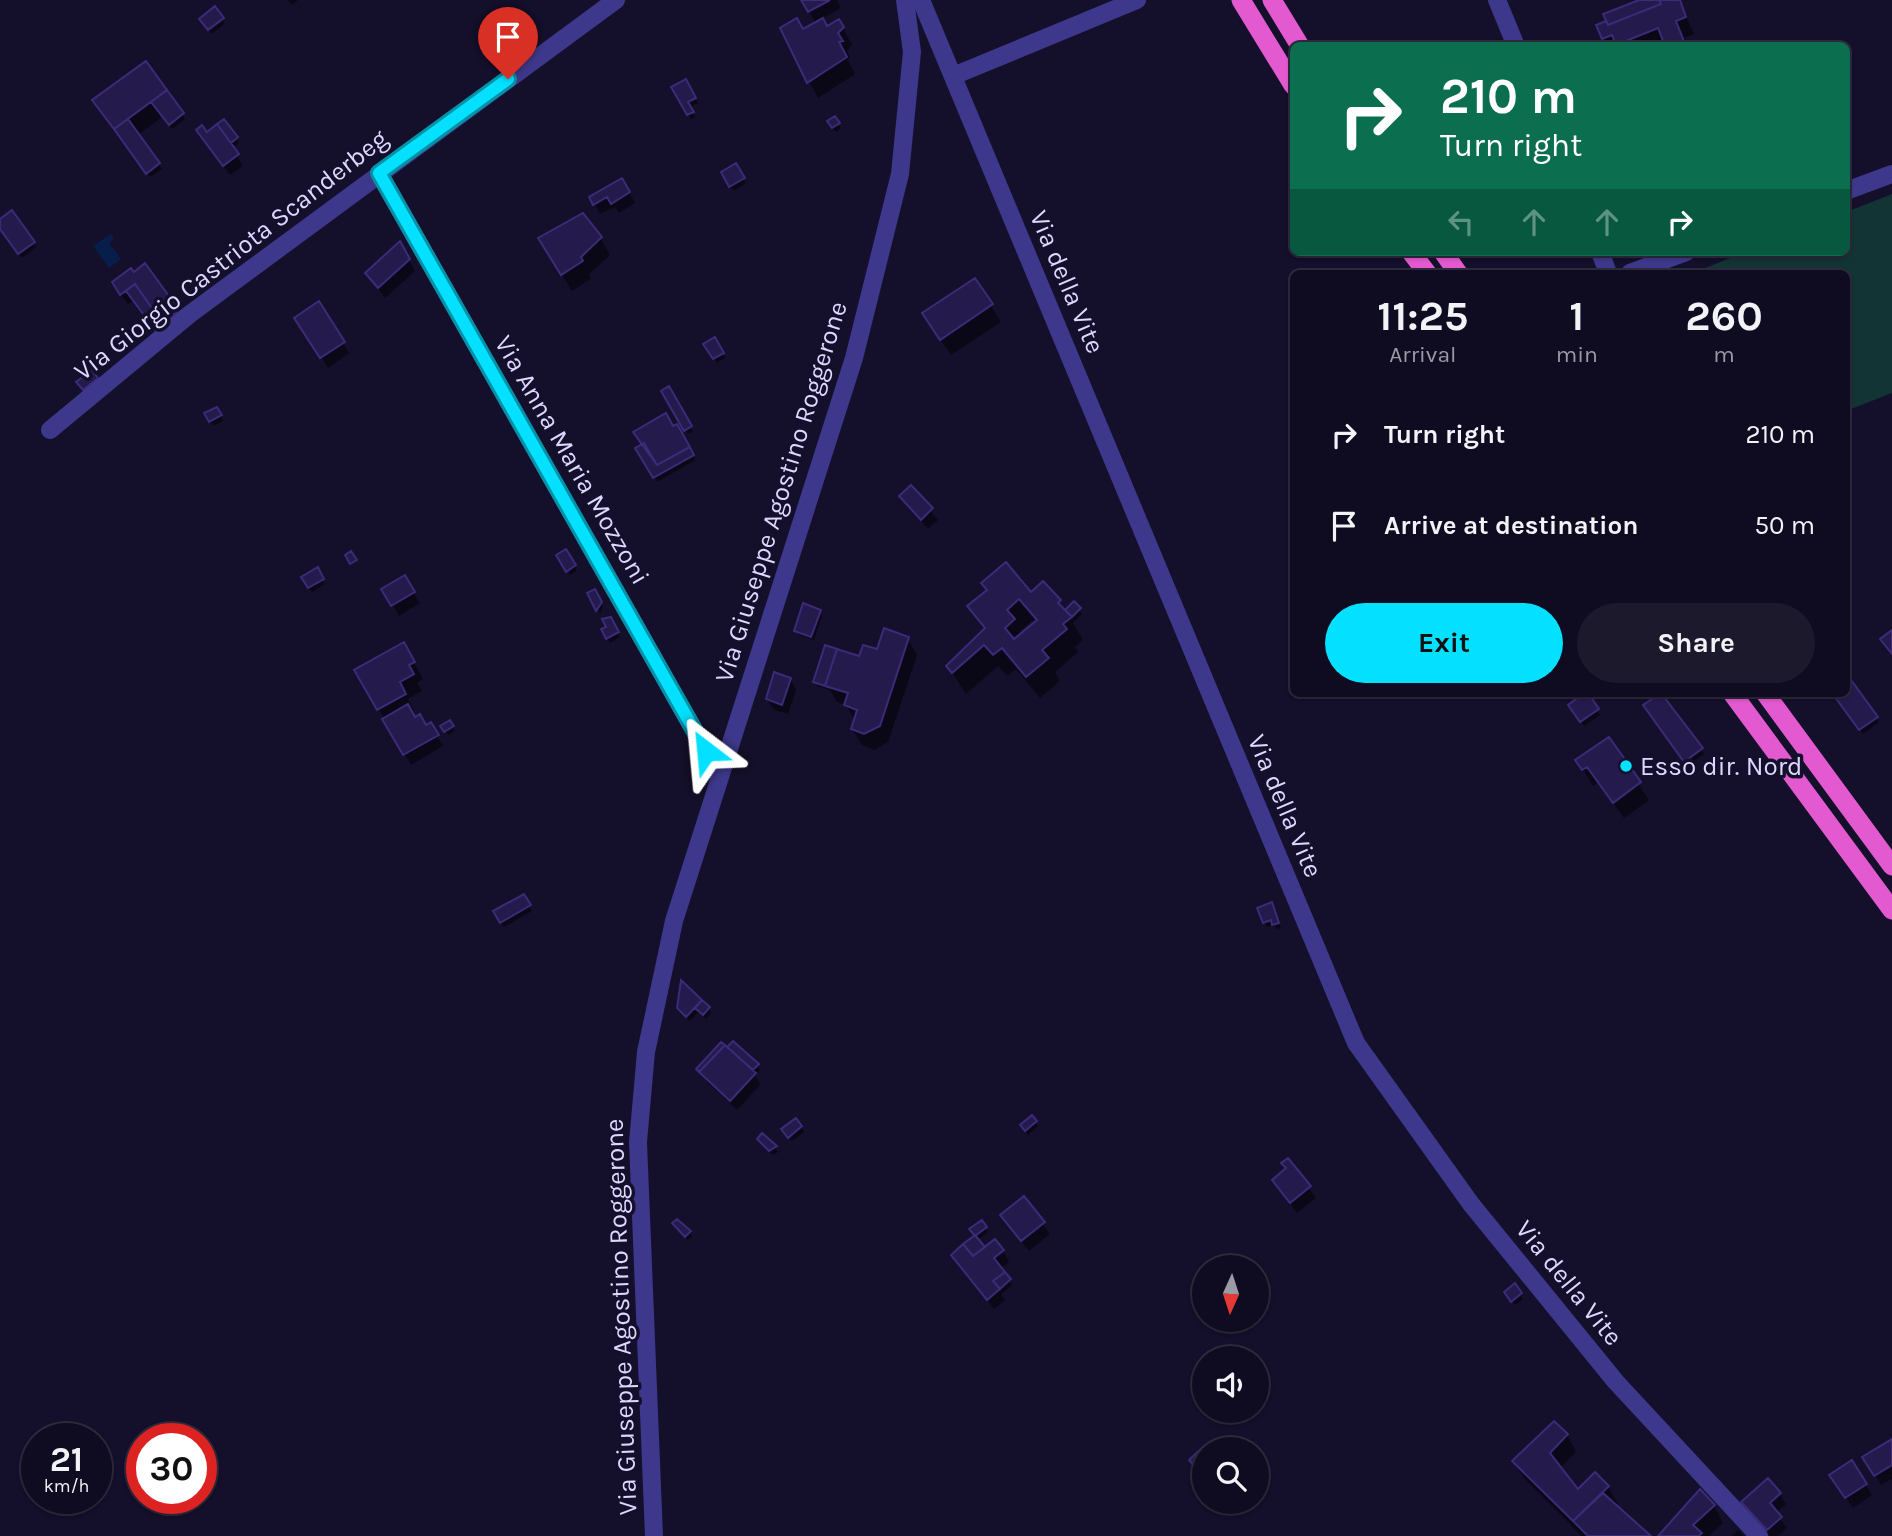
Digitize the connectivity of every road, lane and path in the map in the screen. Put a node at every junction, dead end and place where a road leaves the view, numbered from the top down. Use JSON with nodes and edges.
{"nodes":[{"id":1,"x":616,"y":0,"type":"edge"},
{"id":2,"x":905,"y":0,"type":"edge"},
{"id":3,"x":921,"y":0,"type":"edge"},
{"id":4,"x":1137,"y":0,"type":"edge"},
{"id":5,"x":1241,"y":0,"type":"edge"},
{"id":6,"x":1272,"y":0,"type":"edge"},
{"id":7,"x":1497,"y":0,"type":"edge"},
{"id":8,"x":1298,"y":42,"type":"edge"},
{"id":9,"x":1514,"y":42,"type":"edge"},
{"id":10,"x":953,"y":76,"type":"junction"},
{"id":11,"x":1290,"y":80,"type":"edge"},
{"id":12,"x":379,"y":173,"type":"junction"},
{"id":13,"x":1892,"y":174,"type":"edge"},
{"id":14,"x":1850,"y":190,"type":"edge"},
{"id":15,"x":1414,"y":256,"type":"edge"},
{"id":16,"x":1675,"y":256,"type":"edge"},
{"id":17,"x":1425,"y":270,"type":"edge"},
{"id":18,"x":1638,"y":270,"type":"edge"},
{"id":19,"x":50,"y":430,"type":"dead end"},
{"id":20,"x":1735,"y":697,"type":"edge"},
{"id":21,"x":1768,"y":697,"type":"edge"},
{"id":22,"x":719,"y":774,"type":"junction"},
{"id":23,"x":1892,"y":866,"type":"edge"},
{"id":24,"x":1892,"y":910,"type":"edge"},
{"id":25,"x":654,"y":1536,"type":"edge"},
{"id":26,"x":1759,"y":1536,"type":"edge"}],
"edges":[{"from":1,"to":12,"type":"street","name":"Via Giorgio Castriota Scanderbeg"},
{"from":2,"to":22,"type":"street","name":"Via Giuseppe Agostino Roggerone"},
{"from":3,"to":10,"type":"street","name":"Via della Vite"},
{"from":4,"to":10,"type":"street"},
{"from":5,"to":11,"type":"highway"},
{"from":6,"to":8,"type":"highway"},
{"from":7,"to":9,"type":"street"},
{"from":10,"to":26,"type":"street","name":"Via della Vite"},
{"from":12,"to":19,"type":"street","name":"Via Giorgio Castriota Scanderbeg"},
{"from":12,"to":22,"type":"street","name":"Via Anna Maria Mozzoni"},
{"from":13,"to":14,"type":"street"},
{"from":15,"to":17,"type":"highway"},
{"from":16,"to":18,"type":"street"},
{"from":20,"to":24,"type":"highway"},
{"from":21,"to":23,"type":"highway"},
{"from":22,"to":25,"type":"street","name":"Via Giuseppe Agostino Roggerone"}]}
